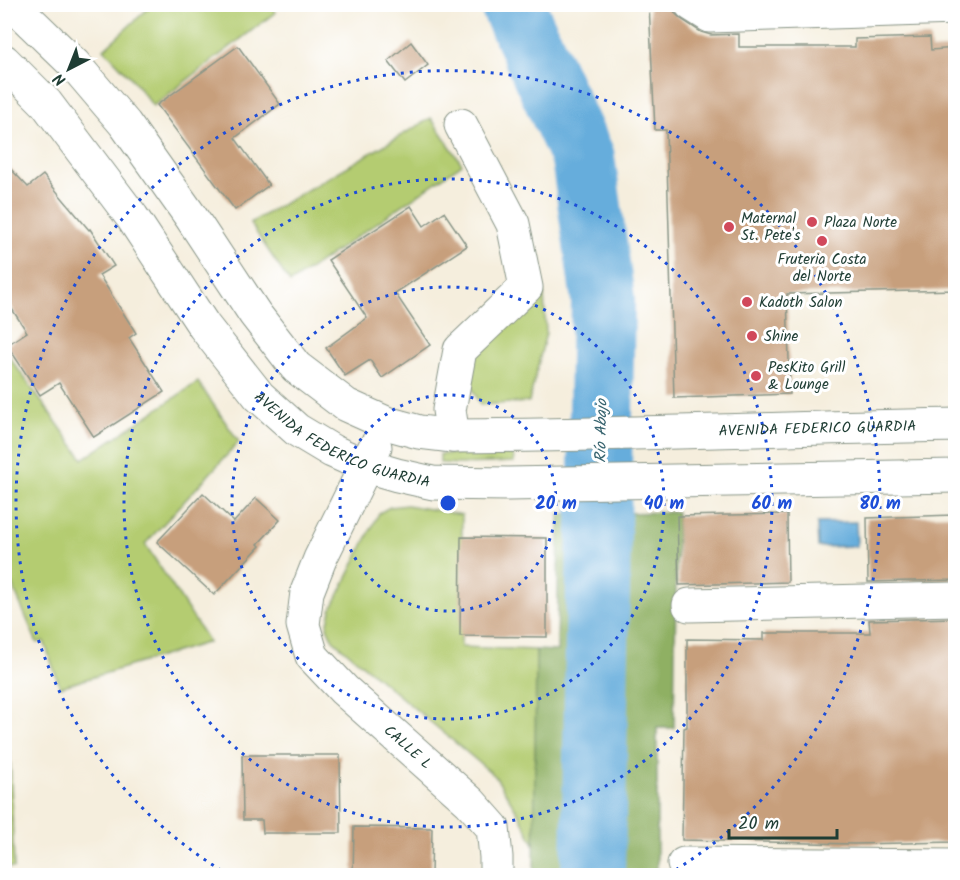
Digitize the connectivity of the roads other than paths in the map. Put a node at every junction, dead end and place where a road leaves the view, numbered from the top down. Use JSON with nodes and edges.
{"nodes":[{"id":1,"x":12,"y":4,"type":"edge"},
{"id":2,"x":691,"y":4,"type":"edge"},
{"id":3,"x":956,"y":8,"type":"edge"},
{"id":4,"x":4,"y":61,"type":"edge"},
{"id":5,"x":461,"y":125,"type":"dead end"},
{"id":6,"x":386,"y":423,"type":"junction"},
{"id":7,"x":956,"y":425,"type":"edge"},
{"id":8,"x":453,"y":436,"type":"junction"},
{"id":9,"x":366,"y":466,"type":"junction"},
{"id":10,"x":956,"y":476,"type":"edge"},
{"id":11,"x":956,"y":599,"type":"edge"},
{"id":12,"x":688,"y":605,"type":"dead end"},
{"id":13,"x":684,"y":864,"type":"dead end"},
{"id":14,"x":956,"y":866,"type":"edge"},
{"id":15,"x":496,"y":876,"type":"edge"}],
"edges":[{"from":1,"to":6,"type":"street","name":"AVENIDA FEDERICO GUARDIA"},
{"from":2,"to":3,"type":"street"},
{"from":4,"to":9,"type":"street","name":"AVENIDA FEDERICO GUARDIA"},
{"from":5,"to":8,"type":"street"},
{"from":6,"to":8,"type":"street","name":"AVENIDA FEDERICO GUARDIA"},
{"from":6,"to":9,"type":"street"},
{"from":7,"to":8,"type":"street","name":"AVENIDA FEDERICO GUARDIA"},
{"from":9,"to":10,"type":"street","name":"AVENIDA FEDERICO GUARDIA"},
{"from":9,"to":15,"type":"street","name":"CALLE L"},
{"from":11,"to":12,"type":"street"},
{"from":13,"to":14,"type":"street"}]}
